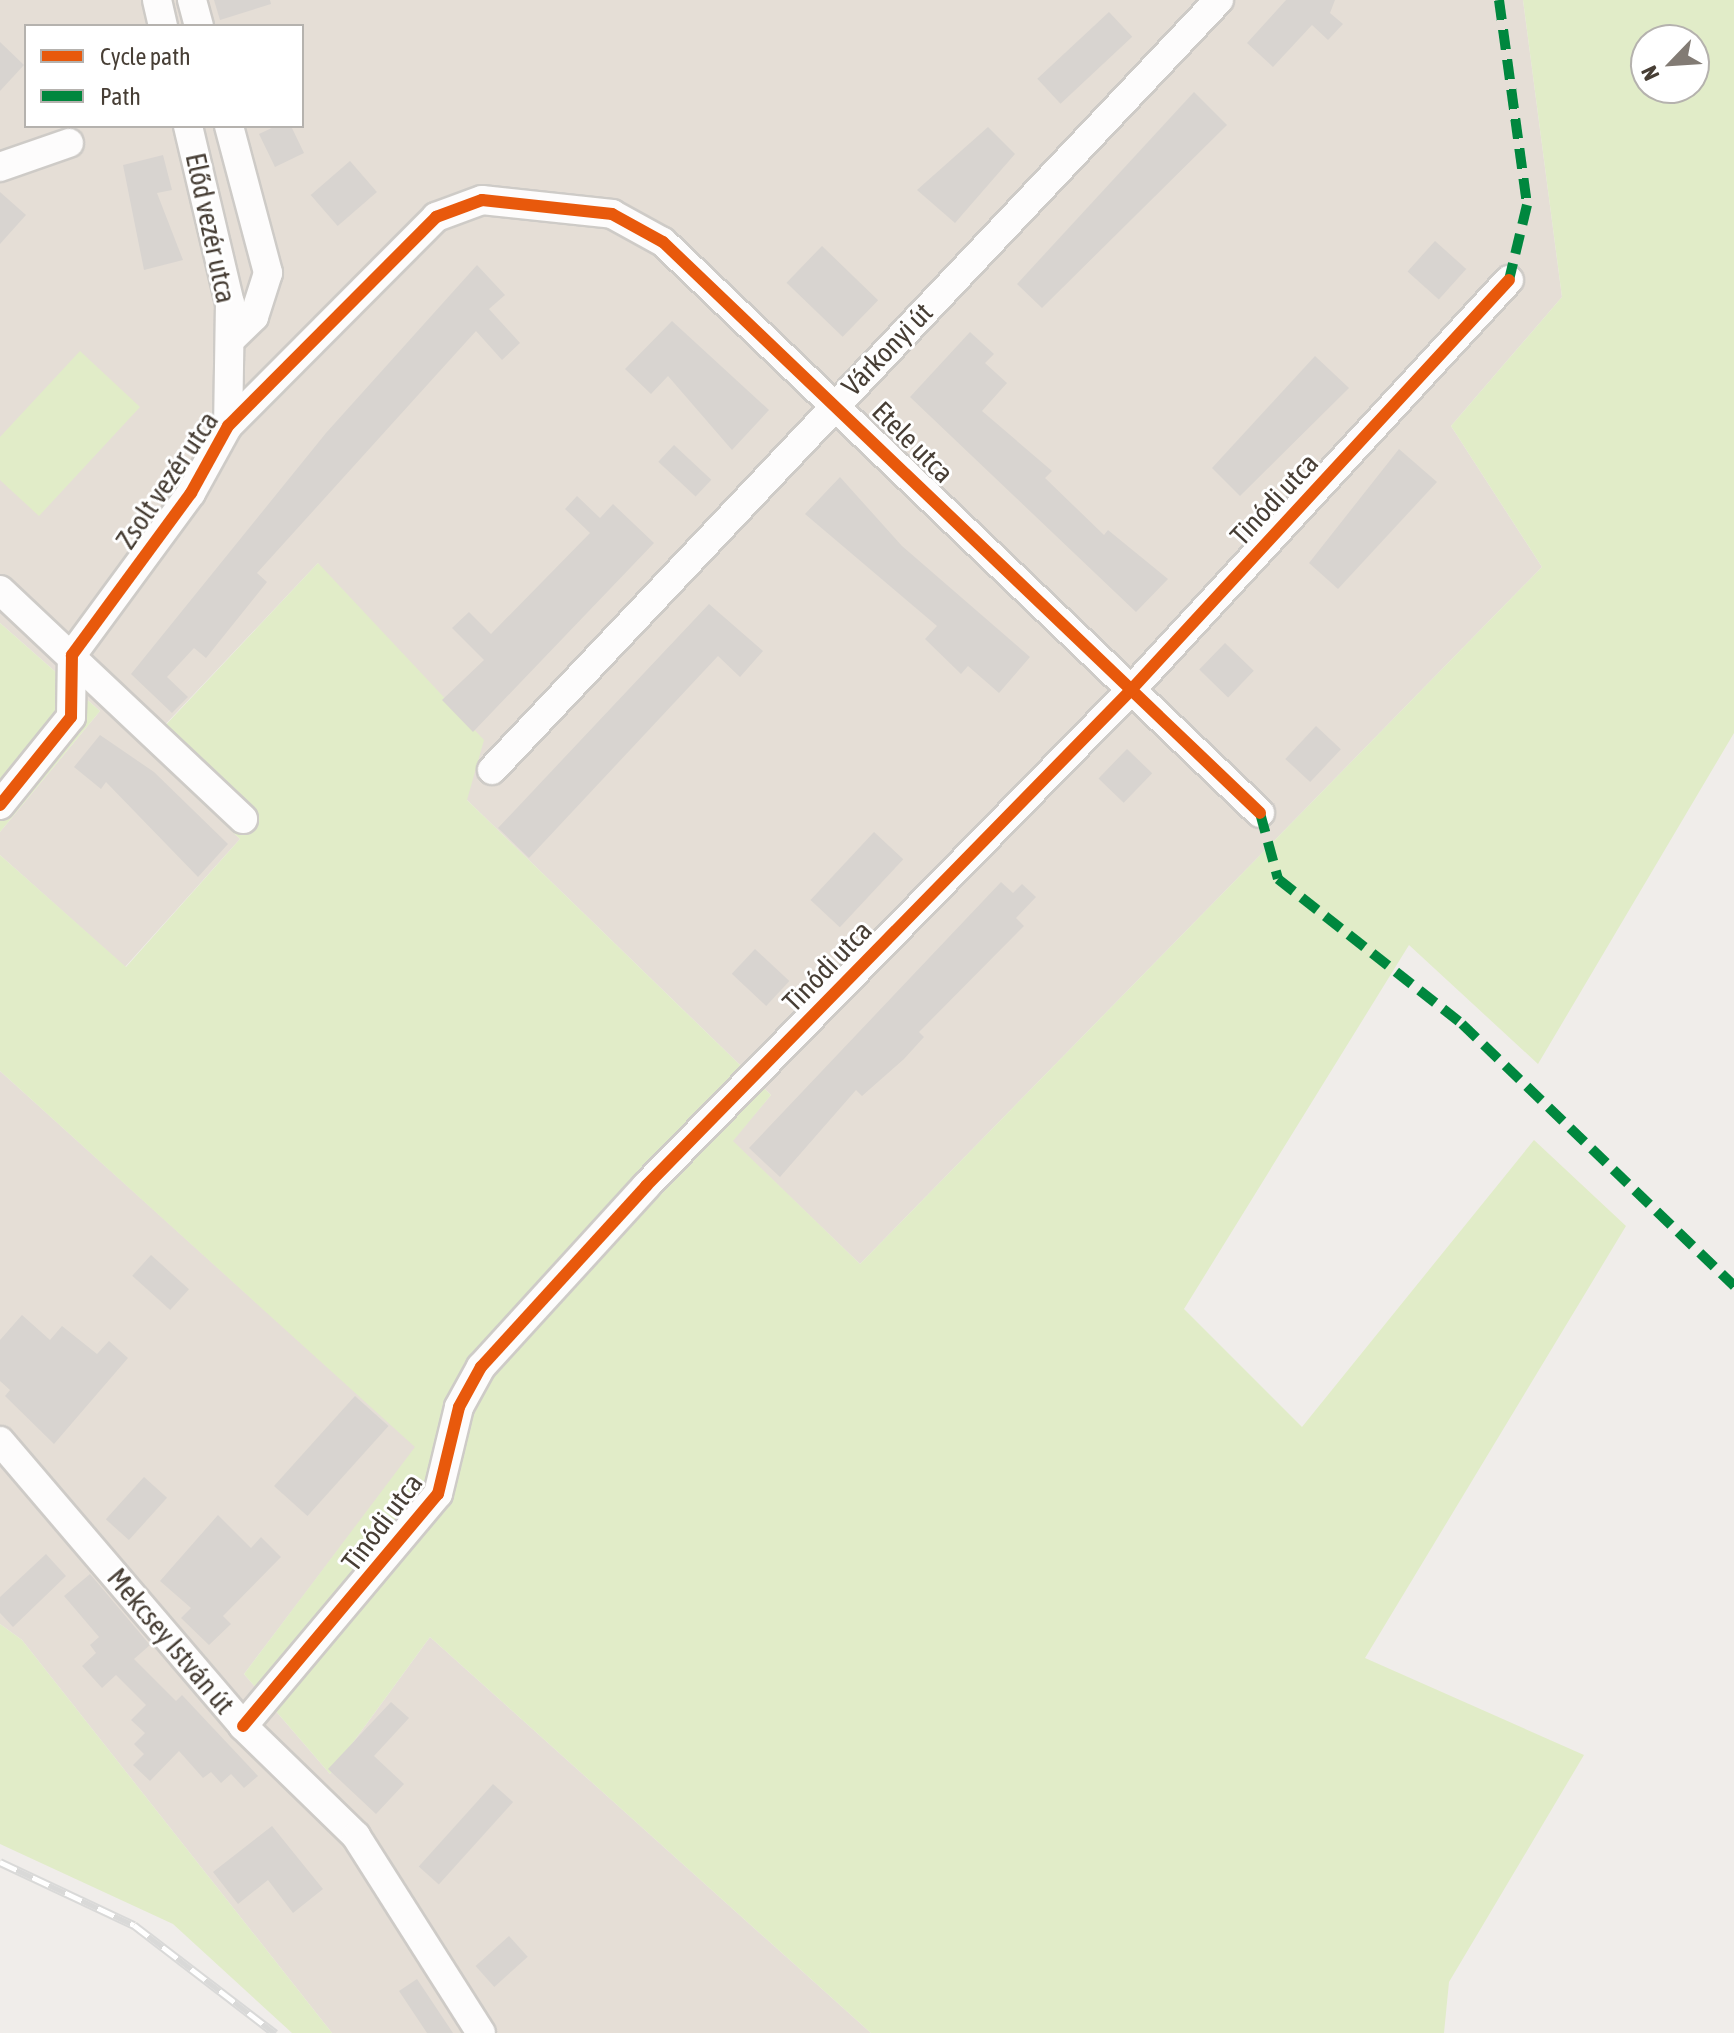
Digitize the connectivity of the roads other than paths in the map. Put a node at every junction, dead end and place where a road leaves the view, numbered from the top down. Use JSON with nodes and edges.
{"nodes":[{"id":1,"x":157,"y":0,"type":"edge"},
{"id":2,"x":192,"y":0,"type":"edge"},
{"id":3,"x":1219,"y":0,"type":"edge"},
{"id":4,"x":163,"y":24,"type":"edge"},
{"id":5,"x":198,"y":24,"type":"edge"},
{"id":6,"x":188,"y":128,"type":"edge"},
{"id":7,"x":230,"y":128,"type":"edge"},
{"id":8,"x":69,"y":143,"type":"dead end"},
{"id":9,"x":0,"y":167,"type":"edge"},
{"id":10,"x":482,"y":200,"type":"joint"},
{"id":11,"x":1509,"y":280,"type":"dead end"},
{"id":12,"x":230,"y":340,"type":"junction"},
{"id":13,"x":837,"y":401,"type":"junction"},
{"id":14,"x":228,"y":426,"type":"junction"},
{"id":15,"x":0,"y":590,"type":"edge"},
{"id":16,"x":72,"y":655,"type":"junction"},
{"id":17,"x":1130,"y":691,"type":"junction"},
{"id":18,"x":492,"y":770,"type":"dead end"},
{"id":19,"x":0,"y":805,"type":"edge"},
{"id":20,"x":1260,"y":813,"type":"dead end"},
{"id":21,"x":243,"y":819,"type":"dead end"},
{"id":22,"x":0,"y":1441,"type":"edge"},
{"id":23,"x":243,"y":1726,"type":"junction"},
{"id":24,"x":481,"y":2033,"type":"edge"}],
"edges":[{"from":1,"to":4,"type":"street"},
{"from":2,"to":5,"type":"street"},
{"from":3,"to":13,"type":"street","name":"Várkonyi út"},
{"from":6,"to":12,"type":"street","name":"Előd vezér utca"},
{"from":7,"to":12,"type":"street"},
{"from":8,"to":9,"type":"street"},
{"from":10,"to":13,"type":"street","name":"Etele utca"},
{"from":10,"to":14,"type":"street","name":"Zsolt vezér utca"},
{"from":11,"to":17,"type":"street","name":"Tinódi utca"},
{"from":12,"to":14,"type":"street","name":"Előd vezér utca"},
{"from":13,"to":17,"type":"street","name":"Etele utca"},
{"from":13,"to":18,"type":"street","name":"Várkonyi út"},
{"from":14,"to":16,"type":"street","name":"Zsolt vezér utca"},
{"from":15,"to":16,"type":"street"},
{"from":16,"to":19,"type":"street"},
{"from":16,"to":21,"type":"street"},
{"from":17,"to":20,"type":"street","name":"Etele utca"},
{"from":17,"to":23,"type":"street","name":"Tinódi utca"},
{"from":22,"to":23,"type":"street","name":"Mekcsey István út"},
{"from":23,"to":24,"type":"street","name":"Mekcsey István út"}]}
